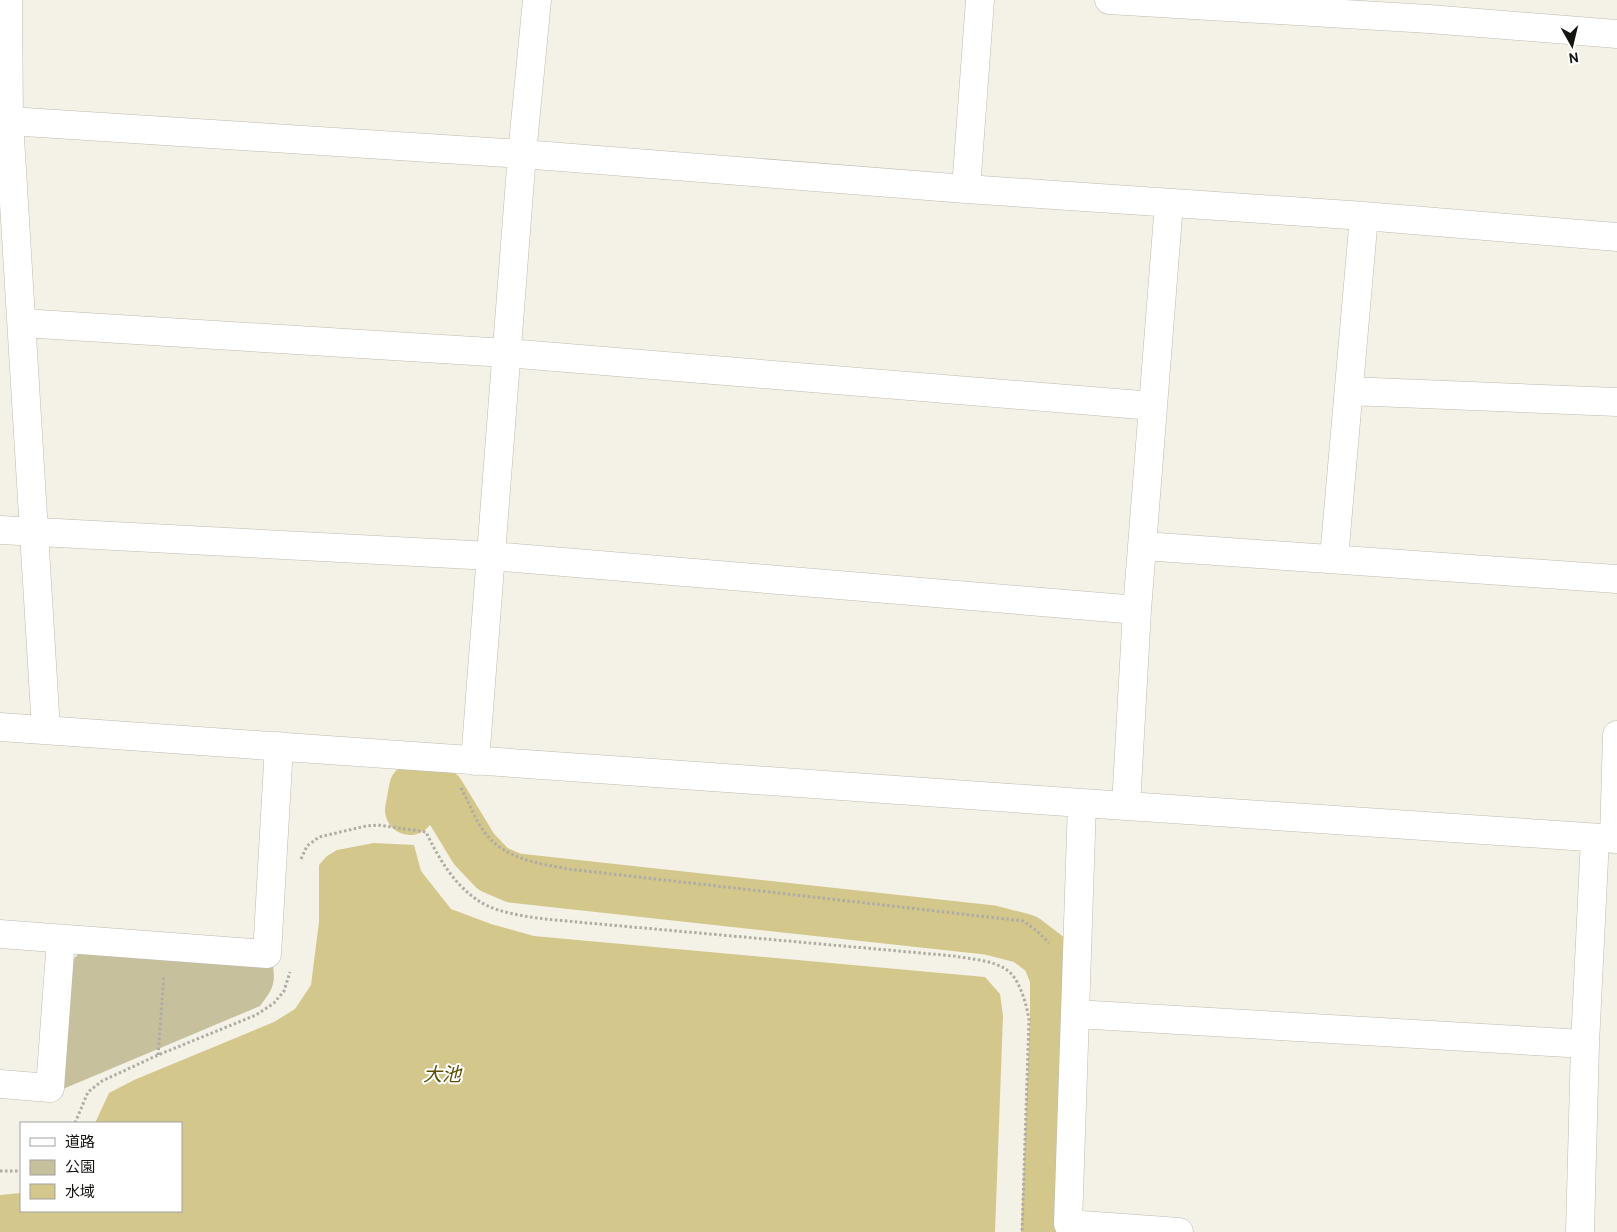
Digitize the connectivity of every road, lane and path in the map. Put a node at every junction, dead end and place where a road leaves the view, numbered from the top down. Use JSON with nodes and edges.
{"nodes":[{"id":1,"x":8,"y":0,"type":"edge"},
{"id":2,"x":537,"y":0,"type":"edge"},
{"id":3,"x":980,"y":0,"type":"edge"},
{"id":4,"x":1109,"y":0,"type":"edge"},
{"id":5,"x":1430,"y":9,"type":"edge"},
{"id":6,"x":1617,"y":34,"type":"edge"},
{"id":7,"x":9,"y":121,"type":"junction"},
{"id":8,"x":522,"y":154,"type":"junction"},
{"id":9,"x":966,"y":189,"type":"junction"},
{"id":10,"x":1169,"y":203,"type":"junction"},
{"id":11,"x":1364,"y":216,"type":"junction"},
{"id":12,"x":1617,"y":237,"type":"edge"},
{"id":13,"x":22,"y":323,"type":"junction"},
{"id":14,"x":506,"y":353,"type":"junction"},
{"id":15,"x":1349,"y":391,"type":"junction"},
{"id":16,"x":1617,"y":402,"type":"edge"},
{"id":17,"x":1153,"y":406,"type":"junction"},
{"id":18,"x":0,"y":530,"type":"edge"},
{"id":19,"x":33,"y":531,"type":"junction"},
{"id":20,"x":1143,"y":546,"type":"junction"},
{"id":21,"x":491,"y":556,"type":"junction"},
{"id":22,"x":1334,"y":558,"type":"junction"},
{"id":23,"x":1617,"y":579,"type":"edge"},
{"id":24,"x":1137,"y":610,"type":"junction"},
{"id":25,"x":0,"y":727,"type":"edge"},
{"id":26,"x":46,"y":730,"type":"junction"},
{"id":27,"x":1617,"y":735,"type":"edge"},
{"id":28,"x":279,"y":746,"type":"junction"},
{"id":29,"x":446,"y":758,"type":"junction"},
{"id":30,"x":475,"y":761,"type":"junction"},
{"id":31,"x":1082,"y":803,"type":"junction"},
{"id":32,"x":1126,"y":806,"type":"junction"},
{"id":33,"x":1608,"y":838,"type":"edge"},
{"id":34,"x":300,"y":861,"type":"dead end"},
{"id":35,"x":0,"y":934,"type":"edge"},
{"id":36,"x":61,"y":939,"type":"junction"},
{"id":37,"x":166,"y":947,"type":"junction"},
{"id":38,"x":1077,"y":960,"type":"junction"},
{"id":39,"x":290,"y":967,"type":"dead end"},
{"id":40,"x":1075,"y":1014,"type":"junction"},
{"id":41,"x":1585,"y":1044,"type":"junction"},
{"id":42,"x":158,"y":1055,"type":"junction"},
{"id":43,"x":0,"y":1084,"type":"edge"},
{"id":44,"x":74,"y":1122,"type":"edge"},
{"id":45,"x":20,"y":1170,"type":"edge"},
{"id":46,"x":0,"y":1171,"type":"edge"},
{"id":47,"x":1022,"y":1232,"type":"edge"},
{"id":48,"x":1180,"y":1232,"type":"edge"},
{"id":49,"x":1580,"y":1232,"type":"edge"}],
"edges":[{"from":1,"to":7,"type":"street"},
{"from":2,"to":8,"type":"street"},
{"from":3,"to":9,"type":"street"},
{"from":4,"to":5,"type":"street"},
{"from":5,"to":6,"type":"street"},
{"from":7,"to":8,"type":"street"},
{"from":7,"to":13,"type":"street"},
{"from":8,"to":9,"type":"street"},
{"from":8,"to":14,"type":"street"},
{"from":9,"to":10,"type":"street"},
{"from":10,"to":11,"type":"street"},
{"from":10,"to":17,"type":"street"},
{"from":11,"to":12,"type":"street"},
{"from":11,"to":15,"type":"street"},
{"from":13,"to":14,"type":"street"},
{"from":13,"to":19,"type":"street"},
{"from":14,"to":17,"type":"street"},
{"from":14,"to":21,"type":"street"},
{"from":15,"to":16,"type":"street"},
{"from":15,"to":22,"type":"street"},
{"from":17,"to":20,"type":"street"},
{"from":18,"to":19,"type":"street"},
{"from":19,"to":21,"type":"street"},
{"from":19,"to":26,"type":"street"},
{"from":20,"to":22,"type":"street"},
{"from":20,"to":24,"type":"street"},
{"from":21,"to":24,"type":"street"},
{"from":21,"to":30,"type":"street"},
{"from":22,"to":23,"type":"street"},
{"from":24,"to":32,"type":"street"},
{"from":25,"to":26,"type":"street"},
{"from":26,"to":28,"type":"street"},
{"from":27,"to":33,"type":"street"},
{"from":28,"to":29,"type":"street"},
{"from":28,"to":37,"type":"street"},
{"from":29,"to":30,"type":"street"},
{"from":29,"to":38,"type":"path"},
{"from":30,"to":31,"type":"street"},
{"from":31,"to":32,"type":"street"},
{"from":31,"to":38,"type":"street"},
{"from":32,"to":33,"type":"street"},
{"from":33,"to":41,"type":"street"},
{"from":34,"to":47,"type":"path"},
{"from":35,"to":36,"type":"street"},
{"from":36,"to":37,"type":"street"},
{"from":36,"to":43,"type":"street"},
{"from":37,"to":42,"type":"path"},
{"from":38,"to":40,"type":"street"},
{"from":39,"to":42,"type":"path"},
{"from":40,"to":41,"type":"street"},
{"from":40,"to":48,"type":"street"},
{"from":41,"to":49,"type":"street"},
{"from":42,"to":44,"type":"path"},
{"from":45,"to":46,"type":"path"}]}
